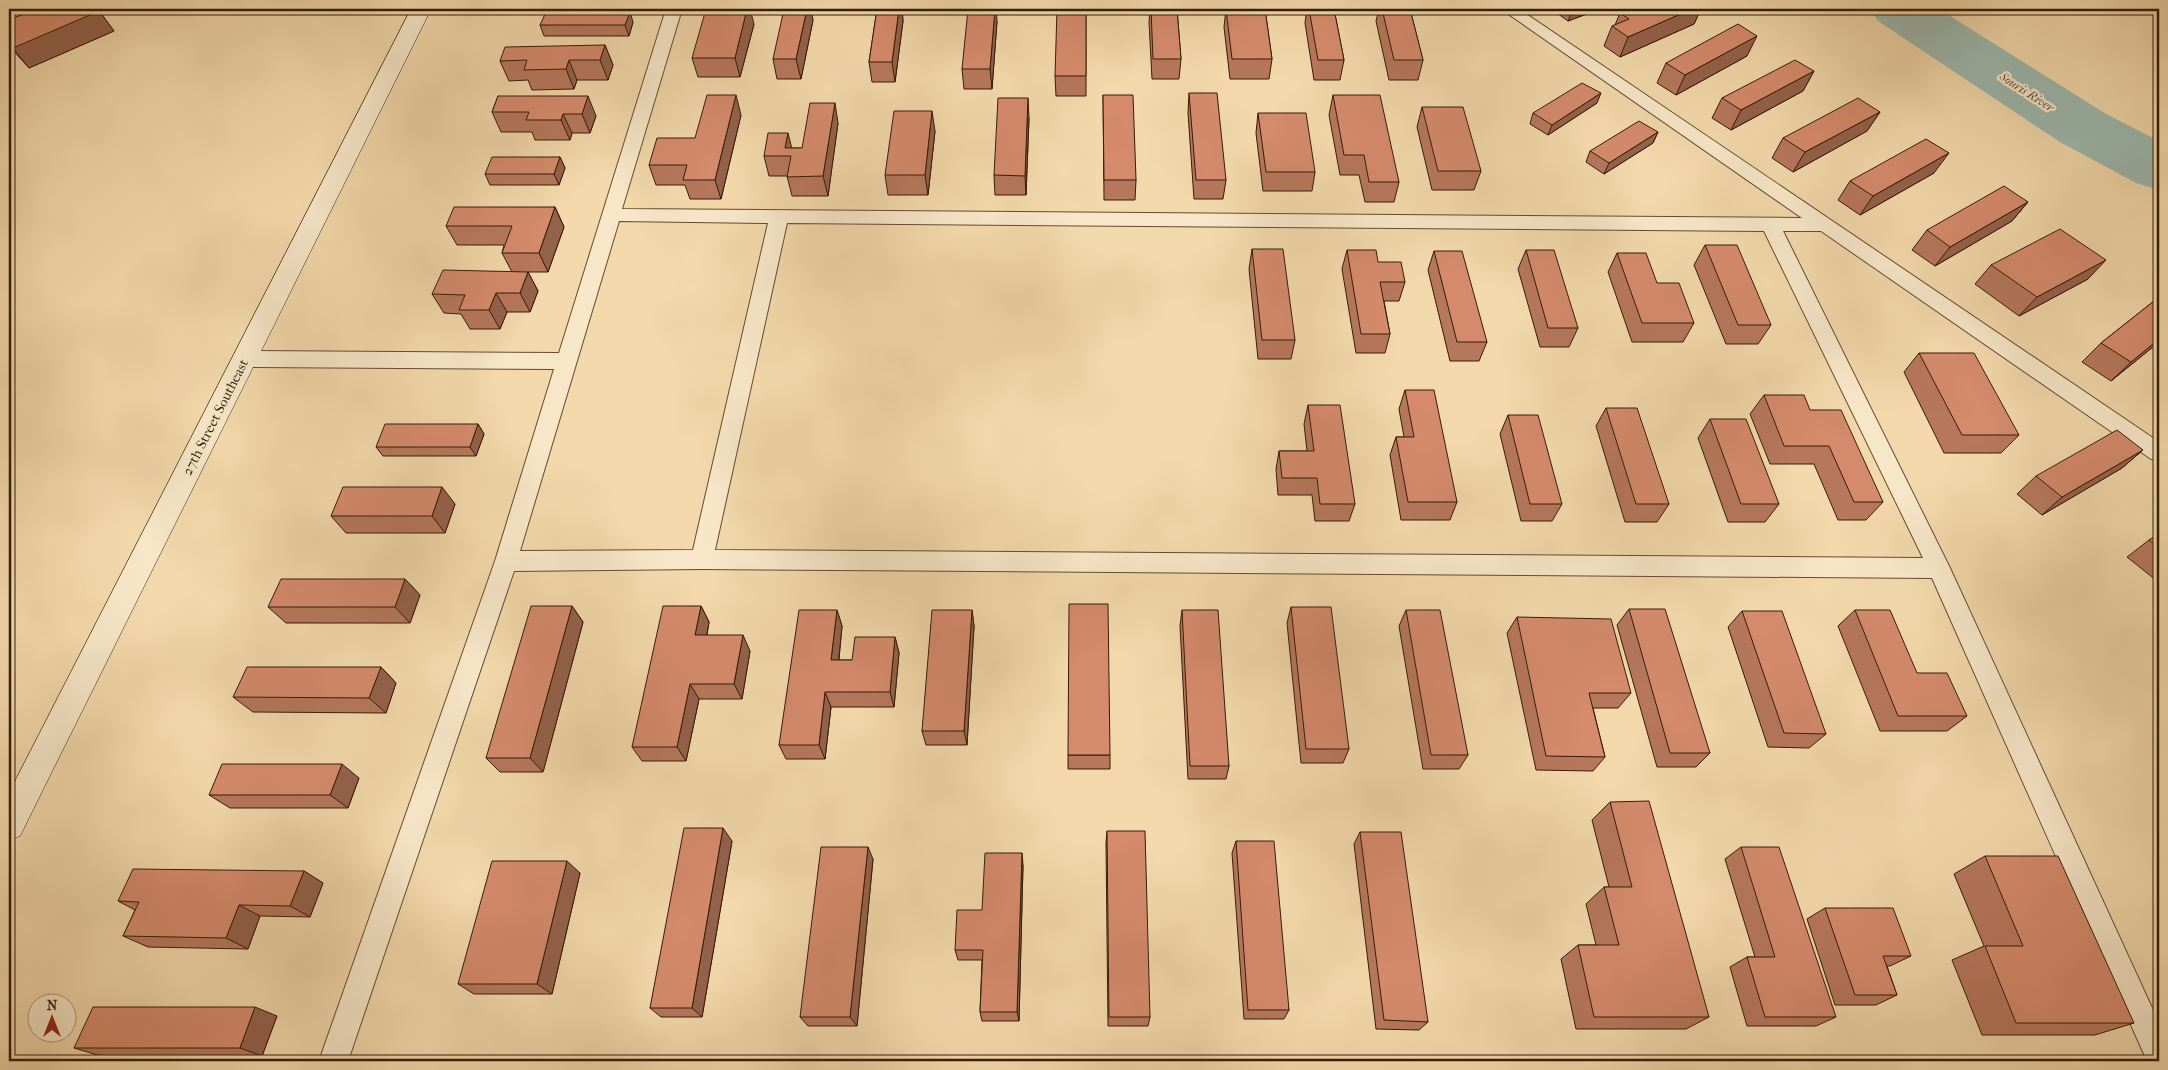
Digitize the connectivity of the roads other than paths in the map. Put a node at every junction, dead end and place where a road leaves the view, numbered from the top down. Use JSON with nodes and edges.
{"nodes":[{"id":1,"x":421,"y":9,"type":"edge"},
{"id":2,"x":674,"y":9,"type":"edge"},
{"id":3,"x":1509,"y":9,"type":"edge"},
{"id":4,"x":611,"y":215,"type":"junction"},
{"id":5,"x":779,"y":215,"type":"junction"},
{"id":6,"x":1770,"y":224,"type":"junction"},
{"id":7,"x":1824,"y":225,"type":"junction"},
{"id":8,"x":244,"y":359,"type":"junction"},
{"id":9,"x":566,"y":361,"type":"junction"},
{"id":10,"x":2159,"y":453,"type":"edge"},
{"id":11,"x":702,"y":559,"type":"junction"},
{"id":12,"x":506,"y":561,"type":"junction"},
{"id":13,"x":1939,"y":568,"type":"junction"},
{"id":14,"x":9,"y":825,"type":"edge"},
{"id":15,"x":2159,"y":1055,"type":"edge"},
{"id":16,"x":333,"y":1061,"type":"edge"}],
"edges":[{"from":1,"to":8,"type":"street","name":"27th Street Southeast"},
{"from":2,"to":4,"type":"lane"},
{"from":3,"to":7,"type":"lane"},
{"from":4,"to":5,"type":"lane"},
{"from":4,"to":9,"type":"lane"},
{"from":5,"to":6,"type":"lane"},
{"from":5,"to":11,"type":"lane"},
{"from":6,"to":7,"type":"lane"},
{"from":6,"to":13,"type":"lane"},
{"from":7,"to":10,"type":"lane"},
{"from":8,"to":9,"type":"lane"},
{"from":8,"to":14,"type":"street","name":"27th Street Southeast"},
{"from":9,"to":12,"type":"lane"},
{"from":11,"to":12,"type":"lane"},
{"from":11,"to":13,"type":"lane"},
{"from":12,"to":16,"type":"lane"},
{"from":13,"to":15,"type":"lane"}]}
